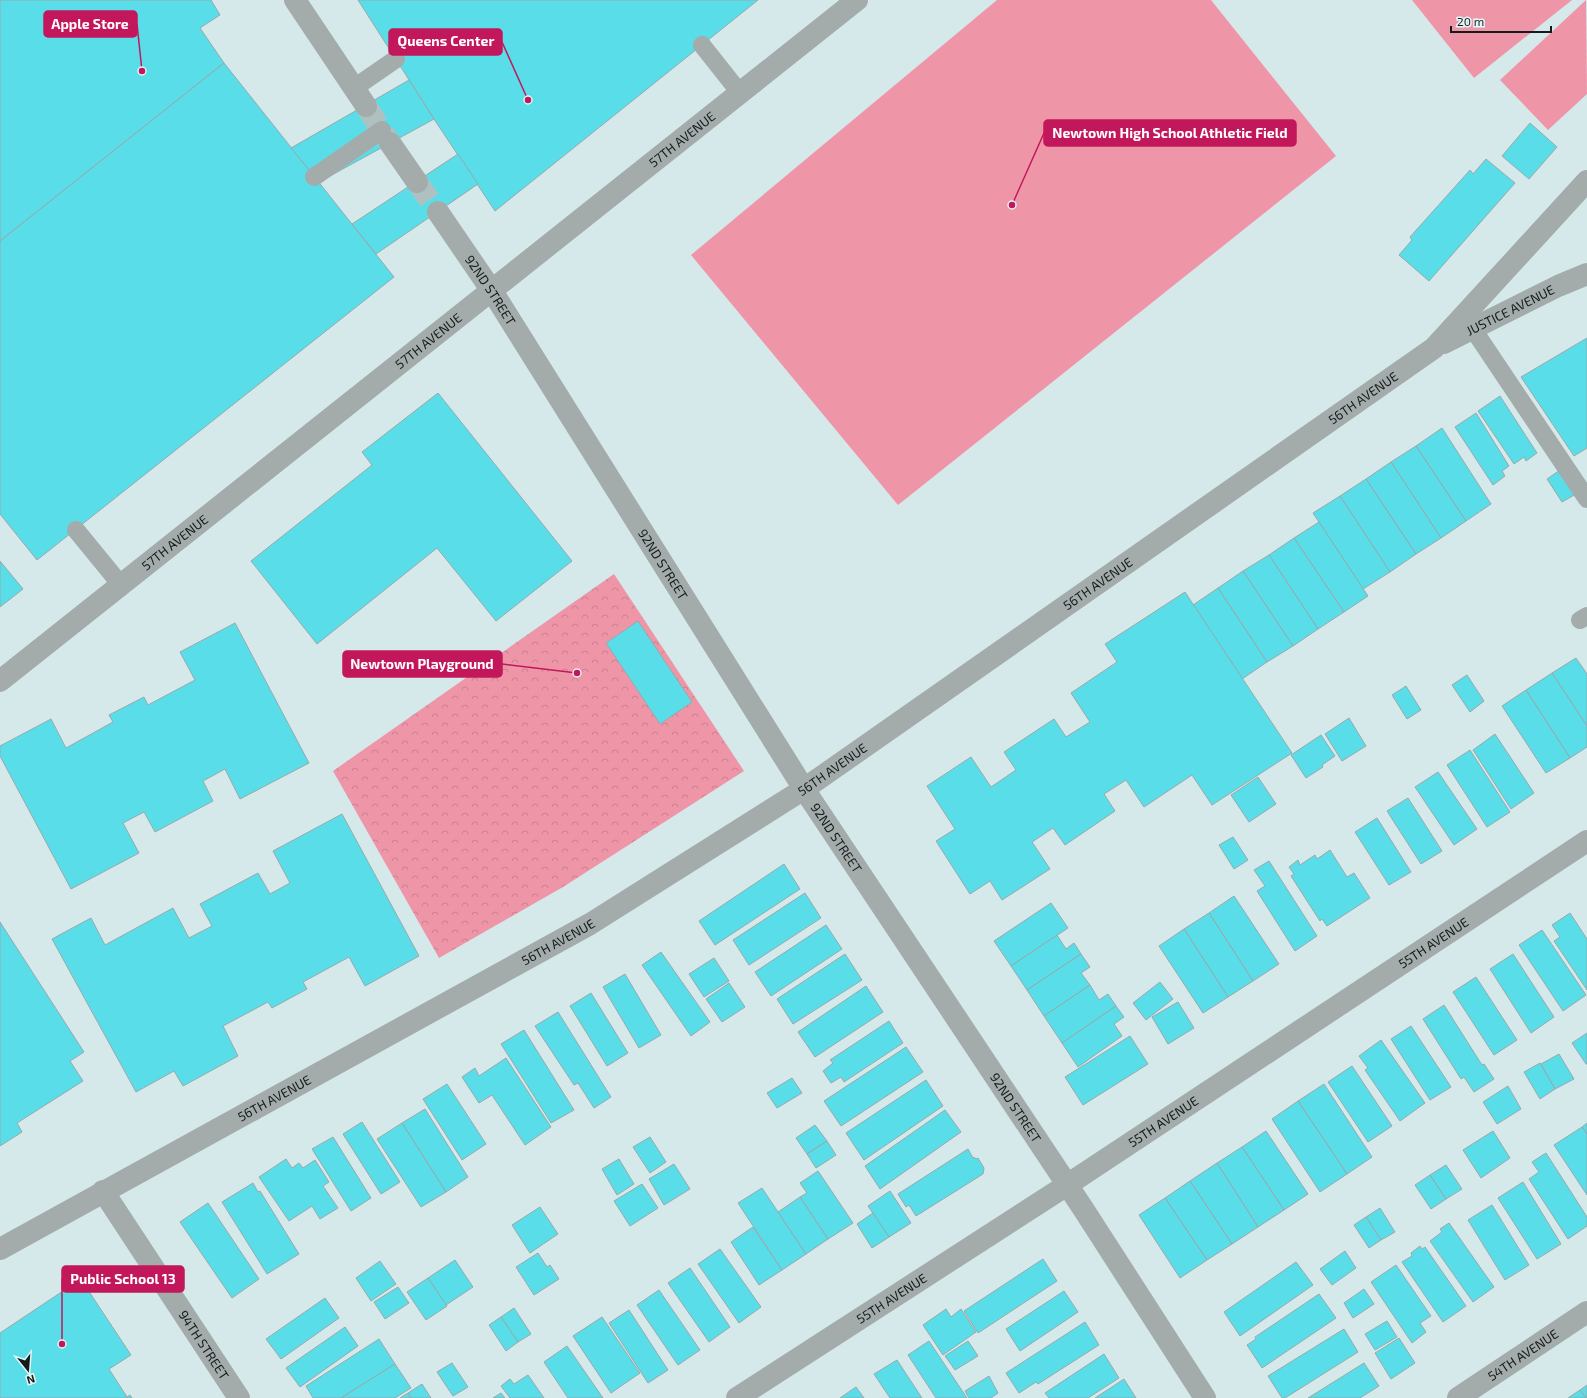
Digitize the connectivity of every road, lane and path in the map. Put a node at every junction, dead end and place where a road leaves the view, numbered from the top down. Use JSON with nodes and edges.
{"nodes":[{"id":1,"x":295,"y":0,"type":"edge"},
{"id":2,"x":857,"y":0,"type":"edge"},
{"id":3,"x":702,"y":45,"type":"dead end"},
{"id":4,"x":396,"y":59,"type":"dead end"},
{"id":5,"x":354,"y":88,"type":"junction"},
{"id":6,"x":740,"y":93,"type":"junction"},
{"id":7,"x":366,"y":106,"type":"tunnel mouth"},
{"id":8,"x":386,"y":137,"type":"joint"},
{"id":9,"x":314,"y":176,"type":"dead end"},
{"id":10,"x":1587,"y":181,"type":"edge"},
{"id":11,"x":417,"y":182,"type":"tunnel mouth"},
{"id":12,"x":438,"y":212,"type":"tunnel mouth"},
{"id":13,"x":1587,"y":274,"type":"edge"},
{"id":14,"x":492,"y":291,"type":"junction"},
{"id":15,"x":1473,"y":329,"type":"junction"},
{"id":16,"x":1434,"y":348,"type":"junction"},
{"id":17,"x":1587,"y":499,"type":"edge"},
{"id":18,"x":76,"y":530,"type":"dead end"},
{"id":19,"x":121,"y":585,"type":"junction"},
{"id":20,"x":0,"y":681,"type":"edge"},
{"id":21,"x":804,"y":789,"type":"junction"},
{"id":22,"x":1587,"y":841,"type":"edge"},
{"id":23,"x":1067,"y":1185,"type":"junction"},
{"id":24,"x":103,"y":1191,"type":"junction"},
{"id":25,"x":0,"y":1249,"type":"edge"},
{"id":26,"x":1587,"y":1312,"type":"edge"},
{"id":27,"x":239,"y":1398,"type":"edge"},
{"id":28,"x":737,"y":1398,"type":"edge"},
{"id":29,"x":1205,"y":1398,"type":"edge"},
{"id":30,"x":1458,"y":1398,"type":"edge"}],
"edges":[{"from":1,"to":5,"type":"street"},
{"from":2,"to":6,"type":"street","name":"57TH AVENUE"},
{"from":3,"to":6,"type":"lane"},
{"from":4,"to":5,"type":"lane"},
{"from":5,"to":7,"type":"street"},
{"from":6,"to":14,"type":"street","name":"57TH AVENUE"},
{"from":8,"to":9,"type":"lane"},
{"from":8,"to":11,"type":"street"},
{"from":10,"to":16,"type":"street","name":"56TH AVENUE"},
{"from":12,"to":14,"type":"street","name":"92ND STREET"},
{"from":13,"to":15,"type":"street","name":"JUSTICE AVENUE"},
{"from":14,"to":19,"type":"street","name":"57TH AVENUE"},
{"from":14,"to":21,"type":"street","name":"92ND STREET"},
{"from":15,"to":16,"type":"street","name":"JUSTICE AVENUE"},
{"from":15,"to":17,"type":"lane"},
{"from":16,"to":21,"type":"street","name":"56TH AVENUE"},
{"from":18,"to":19,"type":"lane"},
{"from":19,"to":20,"type":"street","name":"57TH AVENUE"},
{"from":21,"to":23,"type":"street","name":"92ND STREET"},
{"from":21,"to":24,"type":"street","name":"56TH AVENUE"},
{"from":22,"to":23,"type":"street","name":"55TH AVENUE"},
{"from":23,"to":28,"type":"street","name":"55TH AVENUE"},
{"from":23,"to":29,"type":"street","name":"92ND STREET"},
{"from":24,"to":25,"type":"street","name":"56TH AVENUE"},
{"from":24,"to":27,"type":"street","name":"94TH STREET"},
{"from":26,"to":30,"type":"street","name":"54TH AVENUE"}]}
